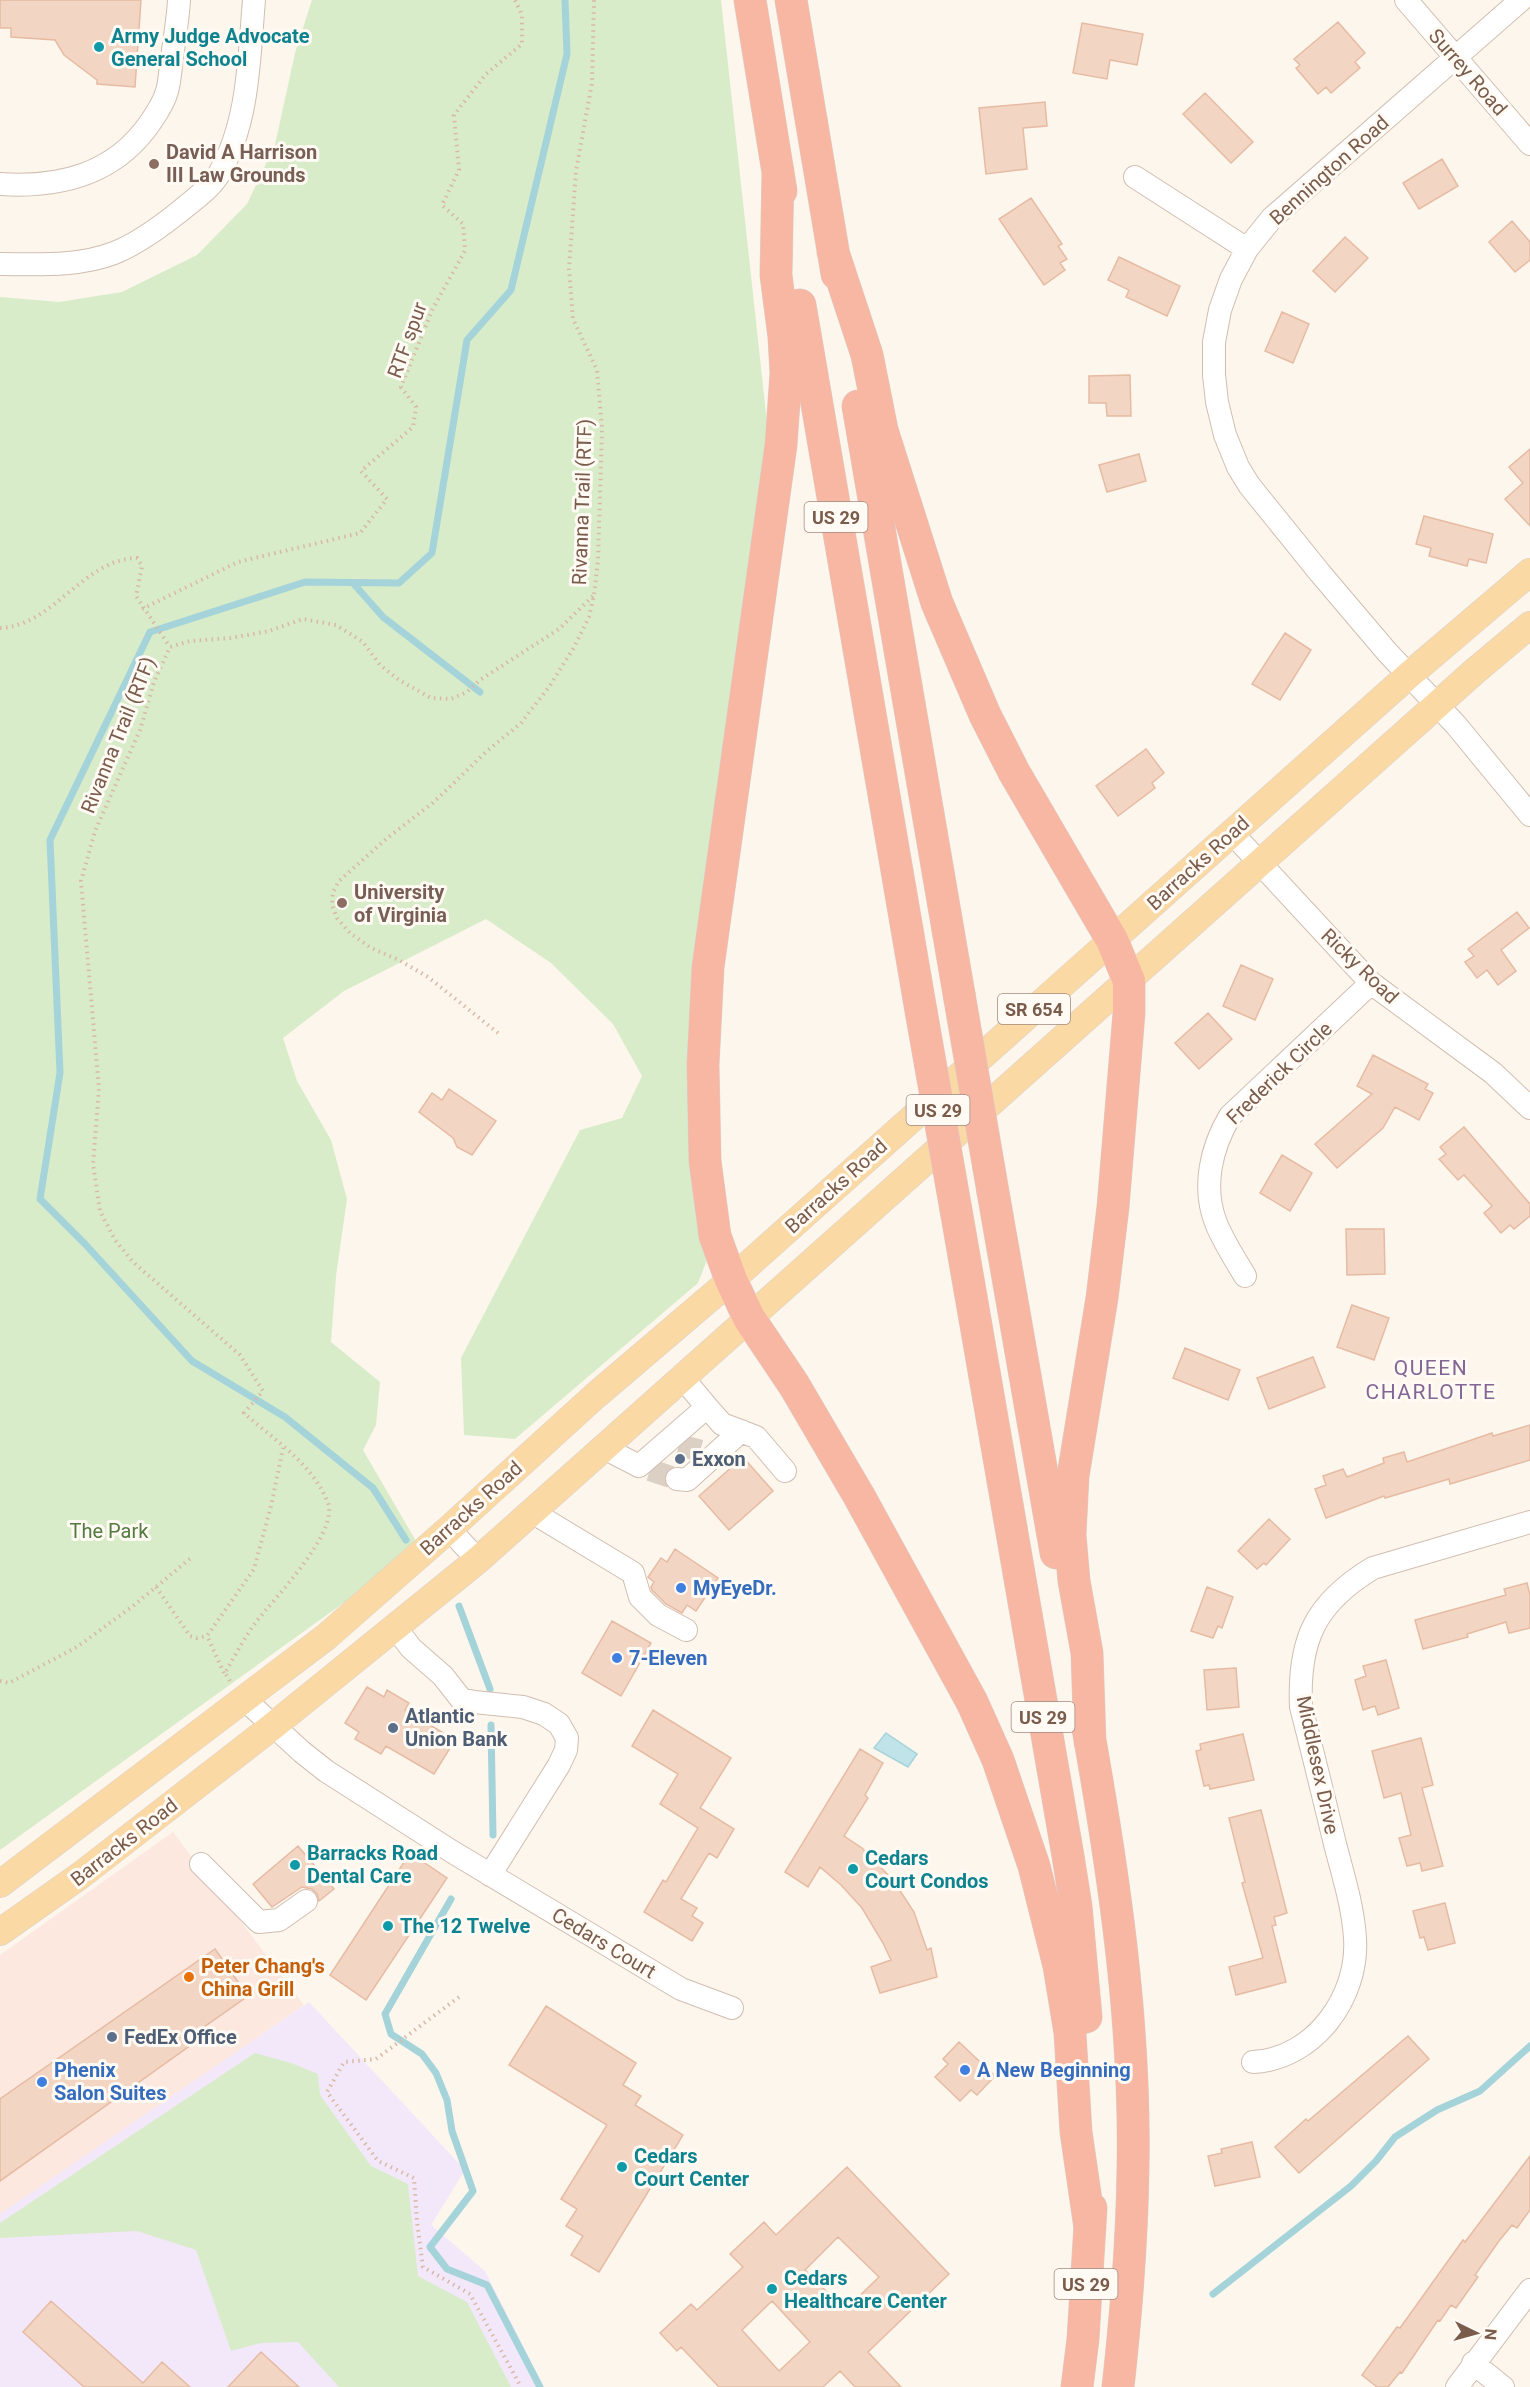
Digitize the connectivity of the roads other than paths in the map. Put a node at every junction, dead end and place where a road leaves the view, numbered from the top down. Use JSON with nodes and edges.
{"nodes":[{"id":1,"x":179,"y":0,"type":"edge"},
{"id":2,"x":254,"y":0,"type":"edge"},
{"id":3,"x":750,"y":0,"type":"edge"},
{"id":4,"x":790,"y":0,"type":"edge"},
{"id":5,"x":1406,"y":0,"type":"edge"},
{"id":6,"x":1521,"y":0,"type":"edge"},
{"id":7,"x":1455,"y":57,"type":"junction"},
{"id":8,"x":1530,"y":144,"type":"edge"},
{"id":9,"x":778,"y":171,"type":"junction"},
{"id":10,"x":1135,"y":177,"type":"dead end"},
{"id":11,"x":0,"y":184,"type":"edge"},
{"id":12,"x":1247,"y":249,"type":"junction"},
{"id":13,"x":833,"y":252,"type":"junction"},
{"id":14,"x":0,"y":264,"type":"edge"},
{"id":15,"x":1530,"y":572,"type":"edge"},
{"id":16,"x":1530,"y":625,"type":"edge"},
{"id":17,"x":1409,"y":675,"type":"junction"},
{"id":18,"x":1437,"y":705,"type":"junction"},
{"id":19,"x":1530,"y":815,"type":"edge"},
{"id":20,"x":1232,"y":833,"type":"junction"},
{"id":21,"x":1261,"y":863,"type":"junction"},
{"id":22,"x":1112,"y":940,"type":"junction"},
{"id":23,"x":1128,"y":981,"type":"junction"},
{"id":24,"x":1371,"y":983,"type":"junction"},
{"id":25,"x":1530,"y":1108,"type":"edge"},
{"id":26,"x":1245,"y":1276,"type":"dead end"},
{"id":27,"x":731,"y":1280,"type":"junction"},
{"id":28,"x":749,"y":1318,"type":"junction"},
{"id":29,"x":682,"y":1377,"type":"junction"},
{"id":30,"x":707,"y":1407,"type":"junction"},
{"id":31,"x":741,"y":1431,"type":"junction"},
{"id":32,"x":604,"y":1448,"type":"junction"},
{"id":33,"x":785,"y":1471,"type":"dead end"},
{"id":34,"x":676,"y":1479,"type":"dead end"},
{"id":35,"x":532,"y":1512,"type":"junction"},
{"id":36,"x":1530,"y":1522,"type":"edge"},
{"id":37,"x":449,"y":1529,"type":"junction"},
{"id":38,"x":478,"y":1560,"type":"junction"},
{"id":39,"x":395,"y":1627,"type":"junction"},
{"id":40,"x":686,"y":1630,"type":"dead end"},
{"id":41,"x":243,"y":1698,"type":"junction"},
{"id":42,"x":273,"y":1726,"type":"junction"},
{"id":43,"x":1090,"y":1742,"type":"junction"},
{"id":44,"x":201,"y":1864,"type":"dead end"},
{"id":45,"x":490,"y":1875,"type":"junction"},
{"id":46,"x":0,"y":1884,"type":"edge"},
{"id":47,"x":306,"y":1901,"type":"dead end"},
{"id":48,"x":0,"y":1932,"type":"edge"},
{"id":49,"x":732,"y":2008,"type":"dead end"},
{"id":50,"x":1253,"y":2062,"type":"dead end"},
{"id":51,"x":1090,"y":2228,"type":"junction"},
{"id":52,"x":1530,"y":2290,"type":"edge"},
{"id":53,"x":1473,"y":2363,"type":"junction"},
{"id":54,"x":1077,"y":2387,"type":"edge"},
{"id":55,"x":1118,"y":2387,"type":"edge"},
{"id":56,"x":1457,"y":2387,"type":"edge"},
{"id":57,"x":1503,"y":2387,"type":"edge"}],
"edges":[{"from":1,"to":11,"type":"street"},
{"from":2,"to":14,"type":"street"},
{"from":3,"to":9,"type":"highway","number":"US 29"},
{"from":4,"to":13,"type":"highway","number":"US 29"},
{"from":5,"to":7,"type":"street","name":"Surrey Road"},
{"from":6,"to":7,"type":"street","name":"Bennington Road"},
{"from":7,"to":8,"type":"street","name":"Surrey Road"},
{"from":7,"to":12,"type":"street","name":"Bennington Road"},
{"from":9,"to":27,"type":"highway"},
{"from":9,"to":51,"type":"highway","number":"US 29","bridge":true},
{"from":10,"to":12,"type":"street"},
{"from":12,"to":17,"type":"street","name":"Bennington Road"},
{"from":13,"to":22,"type":"highway"},
{"from":13,"to":43,"type":"highway","number":"US 29","bridge":true},
{"from":15,"to":17,"type":"main road","name":"Barracks Road","number":"SR 654"},
{"from":16,"to":18,"type":"main road","name":"Barracks Road","number":"SR 654"},
{"from":17,"to":18,"type":"street","name":"Bennington Road"},
{"from":17,"to":20,"type":"main road","name":"Barracks Road","number":"SR 654"},
{"from":18,"to":19,"type":"street","name":"Bennington Road"},
{"from":18,"to":21,"type":"main road","name":"Barracks Road","number":"SR 654"},
{"from":20,"to":21,"type":"street","name":"Ricky Road"},
{"from":20,"to":22,"type":"main road","name":"Barracks Road","number":"SR 654"},
{"from":21,"to":23,"type":"main road","name":"Barracks Road","number":"SR 654"},
{"from":21,"to":24,"type":"street","name":"Ricky Road"},
{"from":22,"to":23,"type":"highway"},
{"from":22,"to":27,"type":"main road","name":"Barracks Road","number":"SR 654"},
{"from":23,"to":28,"type":"main road","name":"Barracks Road","number":"SR 654"},
{"from":23,"to":43,"type":"highway"},
{"from":24,"to":25,"type":"street","name":"Ricky Road"},
{"from":24,"to":26,"type":"street","name":"Frederick Circle"},
{"from":27,"to":28,"type":"highway"},
{"from":27,"to":37,"type":"main road","name":"Barracks Road"},
{"from":28,"to":29,"type":"main road","name":"Barracks Road"},
{"from":28,"to":51,"type":"highway"},
{"from":29,"to":30,"type":"street"},
{"from":29,"to":32,"type":"main road","name":"Barracks Road"},
{"from":30,"to":31,"type":"street"},
{"from":30,"to":32,"type":"street"},
{"from":31,"to":33,"type":"street"},
{"from":31,"to":34,"type":"street"},
{"from":32,"to":35,"type":"main road","name":"Barracks Road"},
{"from":35,"to":38,"type":"main road","name":"Barracks Road"},
{"from":35,"to":40,"type":"street"},
{"from":36,"to":50,"type":"street","name":"Middlesex Drive"},
{"from":37,"to":38,"type":"street"},
{"from":37,"to":41,"type":"main road","name":"Barracks Road"},
{"from":38,"to":39,"type":"main road","name":"Barracks Road"},
{"from":39,"to":42,"type":"main road","name":"Barracks Road"},
{"from":39,"to":45,"type":"street"},
{"from":41,"to":42,"type":"street"},
{"from":41,"to":46,"type":"main road","name":"Barracks Road"},
{"from":42,"to":45,"type":"street","name":"Cedars Court"},
{"from":42,"to":48,"type":"main road","name":"Barracks Road"},
{"from":43,"to":55,"type":"highway","number":"US 29"},
{"from":44,"to":47,"type":"street"},
{"from":45,"to":49,"type":"street","name":"Cedars Court"},
{"from":51,"to":54,"type":"highway","number":"US 29"},
{"from":52,"to":53,"type":"street"},
{"from":53,"to":56,"type":"street"},
{"from":53,"to":57,"type":"street"}]}
